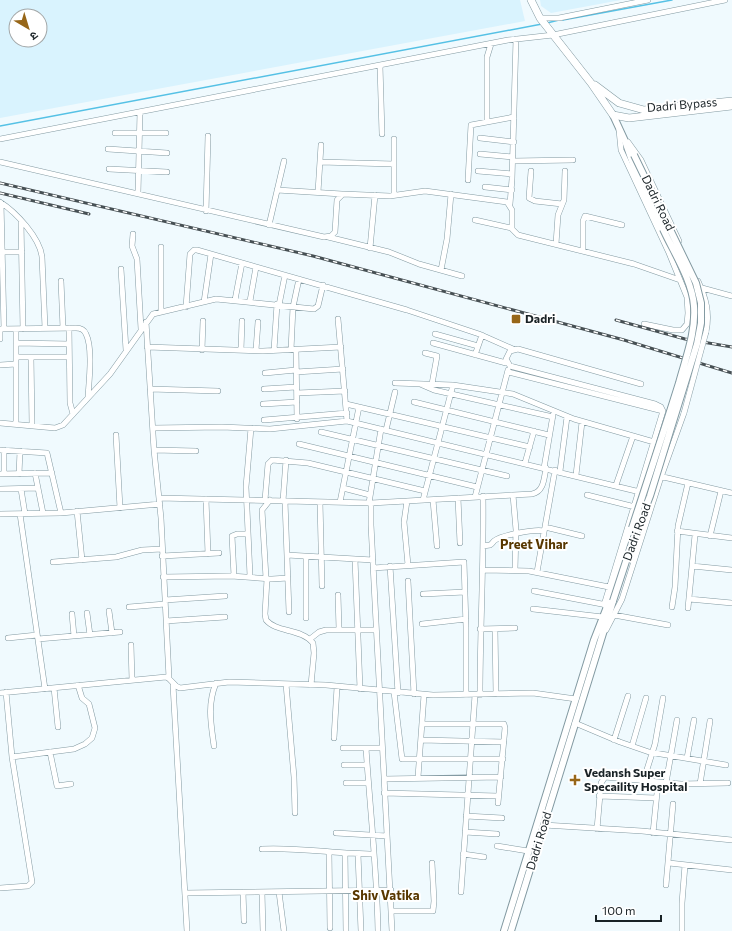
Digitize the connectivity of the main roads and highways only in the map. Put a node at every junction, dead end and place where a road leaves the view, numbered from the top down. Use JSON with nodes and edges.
{"nodes":[{"id":1,"x":531,"y":0,"type":"edge"},
{"id":2,"x":591,"y":83,"type":"junction"},
{"id":3,"x":732,"y":100,"type":"edge"},
{"id":4,"x":732,"y":106,"type":"edge"},
{"id":5,"x":613,"y":115,"type":"joint"}],
"edges":[{"from":1,"to":2,"type":"main road","name":"Dadri Road"},
{"from":2,"to":3,"type":"main road","name":"Dadri Bypass"},
{"from":2,"to":5,"type":"main road","name":"Dadri Road"},
{"from":4,"to":5,"type":"main road","name":"Dadri Bypass"}]}
